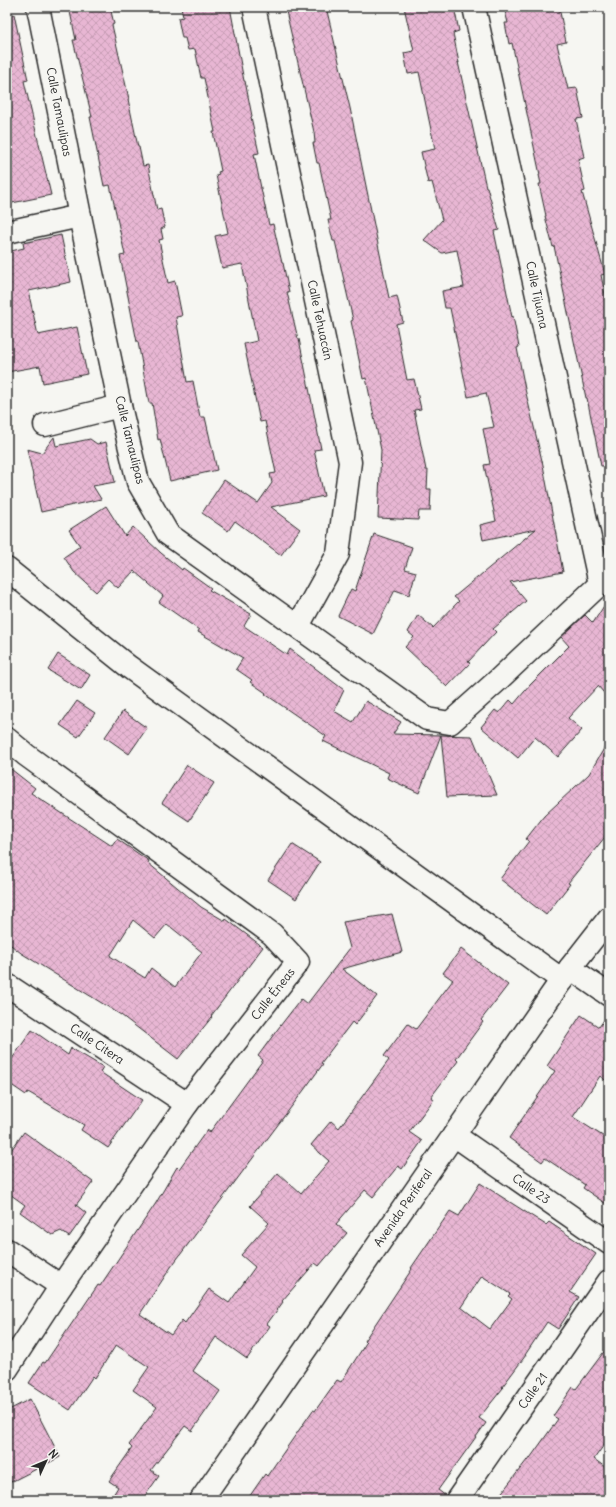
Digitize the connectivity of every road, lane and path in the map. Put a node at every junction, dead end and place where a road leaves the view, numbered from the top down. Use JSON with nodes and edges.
{"nodes":[{"id":1,"x":38,"y":7,"type":"edge"},
{"id":2,"x":254,"y":7,"type":"edge"},
{"id":3,"x":474,"y":7,"type":"edge"},
{"id":4,"x":80,"y":216,"type":"junction"},
{"id":5,"x":7,"y":232,"type":"edge"},
{"id":6,"x":120,"y":406,"type":"junction"},
{"id":7,"x":45,"y":425,"type":"dead end"},
{"id":8,"x":7,"y":569,"type":"edge"},
{"id":9,"x":604,"y":582,"type":"edge"},
{"id":10,"x":298,"y":626,"type":"junction"},
{"id":11,"x":7,"y":739,"type":"edge"},
{"id":12,"x":609,"y":918,"type":"edge"},
{"id":13,"x":566,"y":974,"type":"junction"},
{"id":14,"x":7,"y":985,"type":"edge"},
{"id":15,"x":609,"y":996,"type":"edge"},
{"id":16,"x":187,"y":1104,"type":"junction"},
{"id":17,"x":454,"y":1135,"type":"junction"},
{"id":18,"x":609,"y":1243,"type":"edge"},
{"id":19,"x":7,"y":1250,"type":"edge"},
{"id":20,"x":609,"y":1281,"type":"edge"},
{"id":21,"x":61,"y":1286,"type":"junction"},
{"id":22,"x":7,"y":1369,"type":"edge"},
{"id":23,"x":201,"y":1500,"type":"edge"},
{"id":24,"x":457,"y":1500,"type":"edge"}],
"edges":[{"from":1,"to":4,"type":"street","name":"Calle Tamaulipas"},
{"from":2,"to":10,"type":"street","name":"Calle Tehuacán"},
{"from":3,"to":9,"type":"street","name":"Calle Tijuana"},
{"from":4,"to":5,"type":"street"},
{"from":4,"to":6,"type":"street","name":"Calle Tamaulipas"},
{"from":6,"to":7,"type":"street"},
{"from":6,"to":10,"type":"street","name":"Calle Tamaulipas"},
{"from":8,"to":13,"type":"street"},
{"from":9,"to":10,"type":"street","name":"Calle Tamaulipas"},
{"from":11,"to":16,"type":"street","name":"Calle Éneas"},
{"from":12,"to":13,"type":"street","name":"Avenida Periferal"},
{"from":13,"to":15,"type":"street"},
{"from":13,"to":17,"type":"street","name":"Avenida Periferal"},
{"from":14,"to":16,"type":"street","name":"Calle Citera"},
{"from":16,"to":21,"type":"street","name":"Calle Éneas"},
{"from":17,"to":18,"type":"street","name":"Calle 23"},
{"from":17,"to":23,"type":"street","name":"Avenida Periferal"},
{"from":19,"to":21,"type":"street"},
{"from":20,"to":24,"type":"street","name":"Calle 21"},
{"from":21,"to":22,"type":"street","name":"Calle Éneas"}]}
